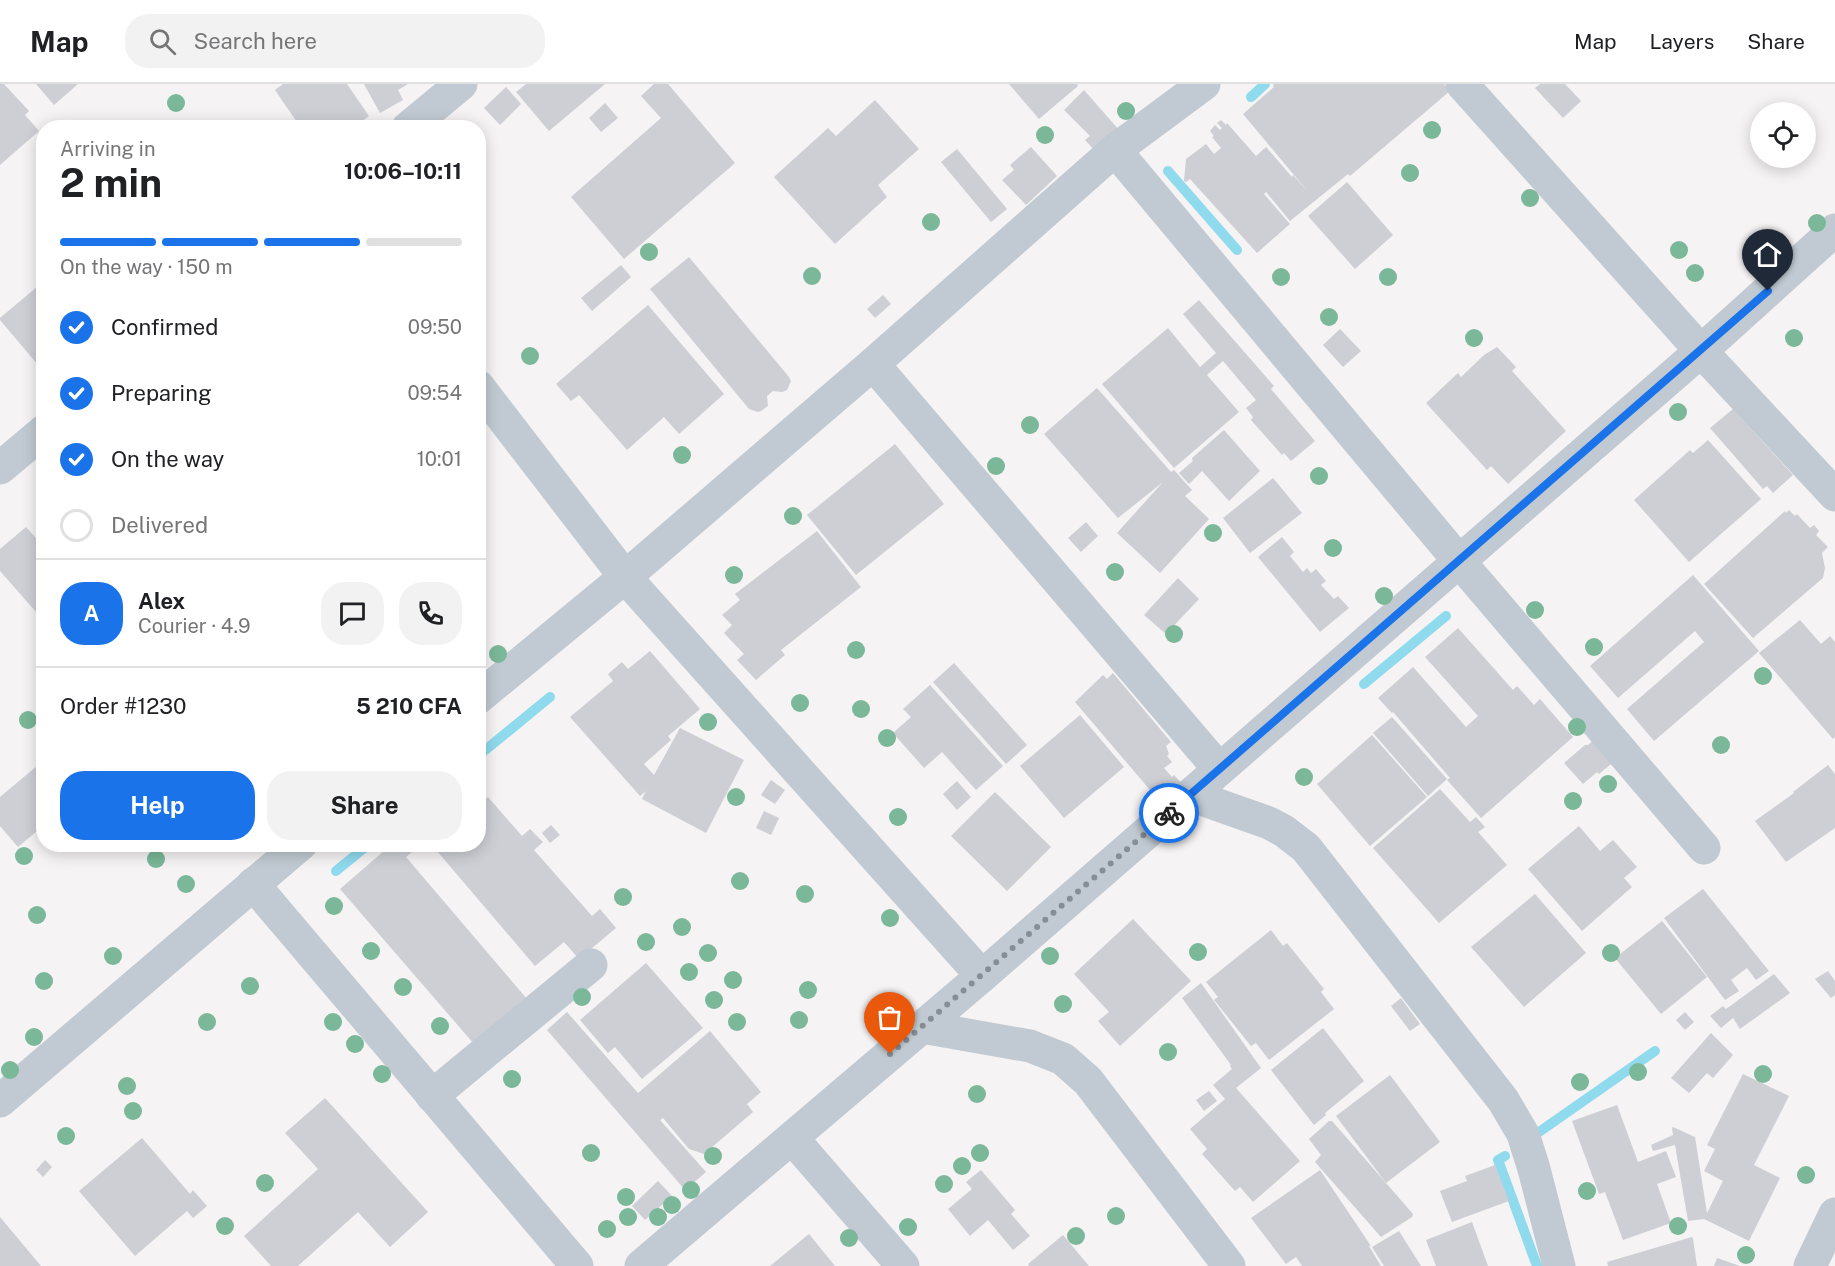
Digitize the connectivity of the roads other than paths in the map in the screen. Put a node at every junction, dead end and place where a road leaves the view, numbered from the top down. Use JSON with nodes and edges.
{"nodes":[{"id":1,"x":461,"y":84,"type":"edge"},
{"id":2,"x":1204,"y":84,"type":"edge"},
{"id":3,"x":1462,"y":84,"type":"edge"},
{"id":4,"x":418,"y":120,"type":"edge"},
{"id":5,"x":1115,"y":150,"type":"junction"},
{"id":6,"x":1835,"y":230,"type":"edge"},
{"id":7,"x":1701,"y":351,"type":"junction"},
{"id":8,"x":873,"y":364,"type":"junction"},
{"id":9,"x":486,"y":396,"type":"edge"},
{"id":10,"x":36,"y":439,"type":"edge"},
{"id":11,"x":0,"y":468,"type":"edge"},
{"id":12,"x":1835,"y":495,"type":"edge"},
{"id":13,"x":1459,"y":561,"type":"junction"},
{"id":14,"x":625,"y":578,"type":"junction"},
{"id":15,"x":486,"y":691,"type":"edge"},
{"id":16,"x":1219,"y":769,"type":"junction"},
{"id":17,"x":1190,"y":795,"type":"junction"},
{"id":18,"x":1704,"y":848,"type":"dead end"},
{"id":19,"x":292,"y":852,"type":"edge"},
{"id":20,"x":253,"y":884,"type":"junction"},
{"id":21,"x":591,"y":965,"type":"dead end"},
{"id":22,"x":981,"y":976,"type":"junction"},
{"id":23,"x":922,"y":1027,"type":"junction"},
{"id":24,"x":432,"y":1096,"type":"junction"},
{"id":25,"x":0,"y":1101,"type":"edge"},
{"id":26,"x":792,"y":1138,"type":"junction"},
{"id":27,"x":1835,"y":1214,"type":"edge"},
{"id":28,"x":577,"y":1266,"type":"edge"},
{"id":29,"x":641,"y":1266,"type":"edge"},
{"id":30,"x":903,"y":1266,"type":"edge"},
{"id":31,"x":1229,"y":1266,"type":"edge"},
{"id":32,"x":1559,"y":1266,"type":"edge"},
{"id":33,"x":1810,"y":1266,"type":"edge"}],
"edges":[{"from":1,"to":4,"type":"street"},
{"from":2,"to":5,"type":"street"},
{"from":3,"to":7,"type":"street"},
{"from":5,"to":8,"type":"street"},
{"from":5,"to":13,"type":"street"},
{"from":6,"to":7,"type":"street"},
{"from":7,"to":12,"type":"street"},
{"from":7,"to":13,"type":"street"},
{"from":8,"to":14,"type":"street"},
{"from":8,"to":16,"type":"street"},
{"from":9,"to":14,"type":"street"},
{"from":10,"to":11,"type":"street"},
{"from":13,"to":16,"type":"street"},
{"from":13,"to":18,"type":"street"},
{"from":14,"to":15,"type":"street"},
{"from":14,"to":22,"type":"street"},
{"from":16,"to":17,"type":"street"},
{"from":17,"to":22,"type":"street"},
{"from":17,"to":32,"type":"street"},
{"from":19,"to":20,"type":"street"},
{"from":20,"to":24,"type":"street"},
{"from":20,"to":25,"type":"street"},
{"from":21,"to":24,"type":"street"},
{"from":22,"to":23,"type":"street"},
{"from":23,"to":26,"type":"street"},
{"from":23,"to":31,"type":"street"},
{"from":24,"to":28,"type":"street"},
{"from":26,"to":29,"type":"street"},
{"from":26,"to":30,"type":"street"},
{"from":27,"to":33,"type":"street"}]}
